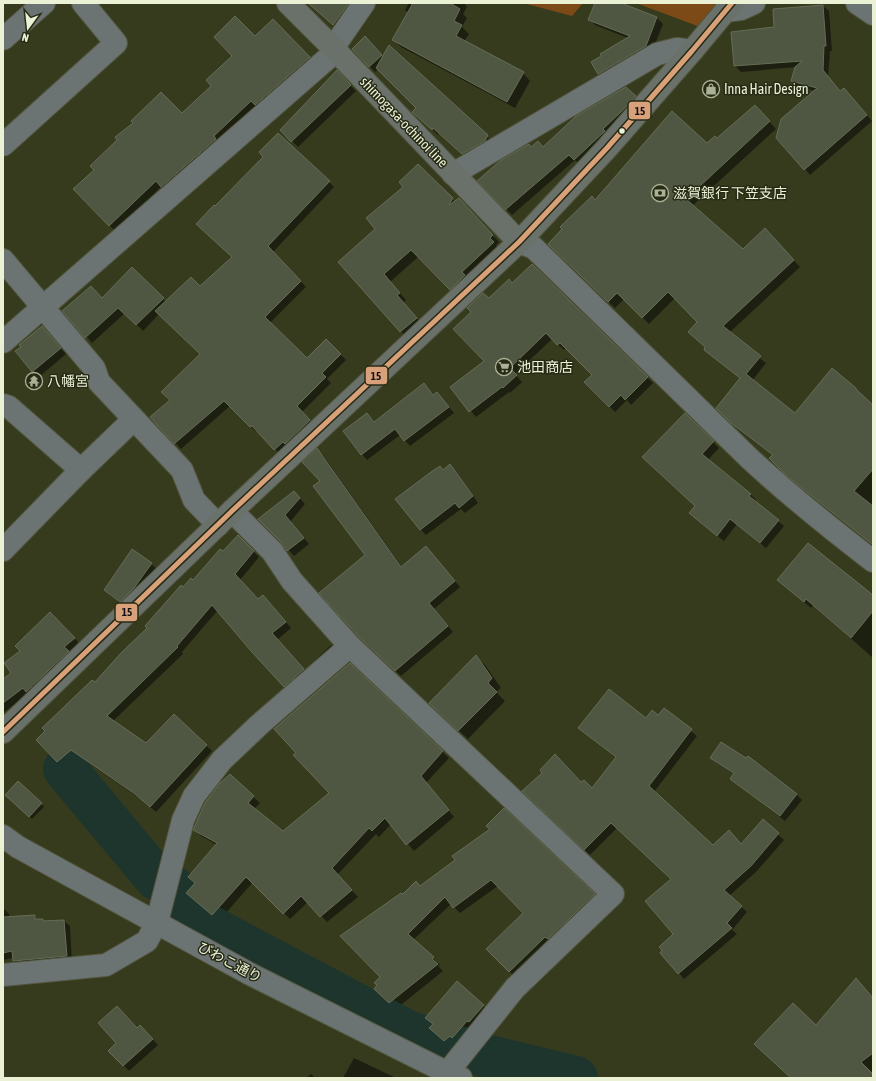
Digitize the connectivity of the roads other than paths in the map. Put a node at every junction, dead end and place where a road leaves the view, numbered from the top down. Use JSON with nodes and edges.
{"nodes":[{"id":1,"x":44,"y":3,"type":"edge"},
{"id":2,"x":83,"y":3,"type":"edge"},
{"id":3,"x":288,"y":3,"type":"edge"},
{"id":4,"x":364,"y":3,"type":"edge"},
{"id":5,"x":754,"y":3,"type":"edge"},
{"id":6,"x":857,"y":3,"type":"edge"},
{"id":7,"x":728,"y":7,"type":"edge"},
{"id":8,"x":873,"y":14,"type":"edge"},
{"id":9,"x":3,"y":38,"type":"edge"},
{"id":10,"x":334,"y":50,"type":"junction"},
{"id":11,"x":692,"y":51,"type":"junction"},
{"id":12,"x":3,"y":145,"type":"edge"},
{"id":13,"x":453,"y":174,"type":"junction"},
{"id":14,"x":519,"y":242,"type":"junction"},
{"id":15,"x":3,"y":260,"type":"edge"},
{"id":16,"x":42,"y":306,"type":"junction"},
{"id":17,"x":3,"y":342,"type":"edge"},
{"id":18,"x":3,"y":405,"type":"edge"},
{"id":19,"x":133,"y":420,"type":"junction"},
{"id":20,"x":81,"y":470,"type":"junction"},
{"id":21,"x":225,"y":518,"type":"junction"},
{"id":22,"x":3,"y":550,"type":"edge"},
{"id":23,"x":873,"y":561,"type":"edge"},
{"id":24,"x":350,"y":646,"type":"junction"},
{"id":25,"x":3,"y":732,"type":"edge"},
{"id":26,"x":3,"y":836,"type":"edge"},
{"id":27,"x":157,"y":922,"type":"junction"},
{"id":28,"x":3,"y":975,"type":"edge"},
{"id":29,"x":451,"y":1076,"type":"edge"}],
"edges":[{"from":1,"to":9,"type":"street"},
{"from":2,"to":12,"type":"street"},
{"from":3,"to":10,"type":"main road","name":"shimogasa-ochinoi line"},
{"from":4,"to":10,"type":"street"},
{"from":5,"to":7,"type":"street"},
{"from":6,"to":8,"type":"street"},
{"from":7,"to":11,"type":"main road"},
{"from":10,"to":13,"type":"main road","name":"shimogasa-ochinoi line"},
{"from":10,"to":16,"type":"street"},
{"from":11,"to":13,"type":"street"},
{"from":11,"to":14,"type":"main road"},
{"from":13,"to":14,"type":"main road","name":"shimogasa-ochinoi line"},
{"from":14,"to":21,"type":"main road"},
{"from":14,"to":23,"type":"street"},
{"from":15,"to":16,"type":"street"},
{"from":16,"to":17,"type":"street"},
{"from":16,"to":19,"type":"street"},
{"from":18,"to":20,"type":"street"},
{"from":19,"to":20,"type":"street"},
{"from":19,"to":21,"type":"street"},
{"from":20,"to":22,"type":"street"},
{"from":21,"to":24,"type":"street"},
{"from":21,"to":25,"type":"main road"},
{"from":24,"to":27,"type":"street"},
{"from":24,"to":29,"type":"street"},
{"from":26,"to":27,"type":"street","name":"びわこ通り"},
{"from":27,"to":28,"type":"street"},
{"from":27,"to":29,"type":"street","name":"びわこ通り"}]}
